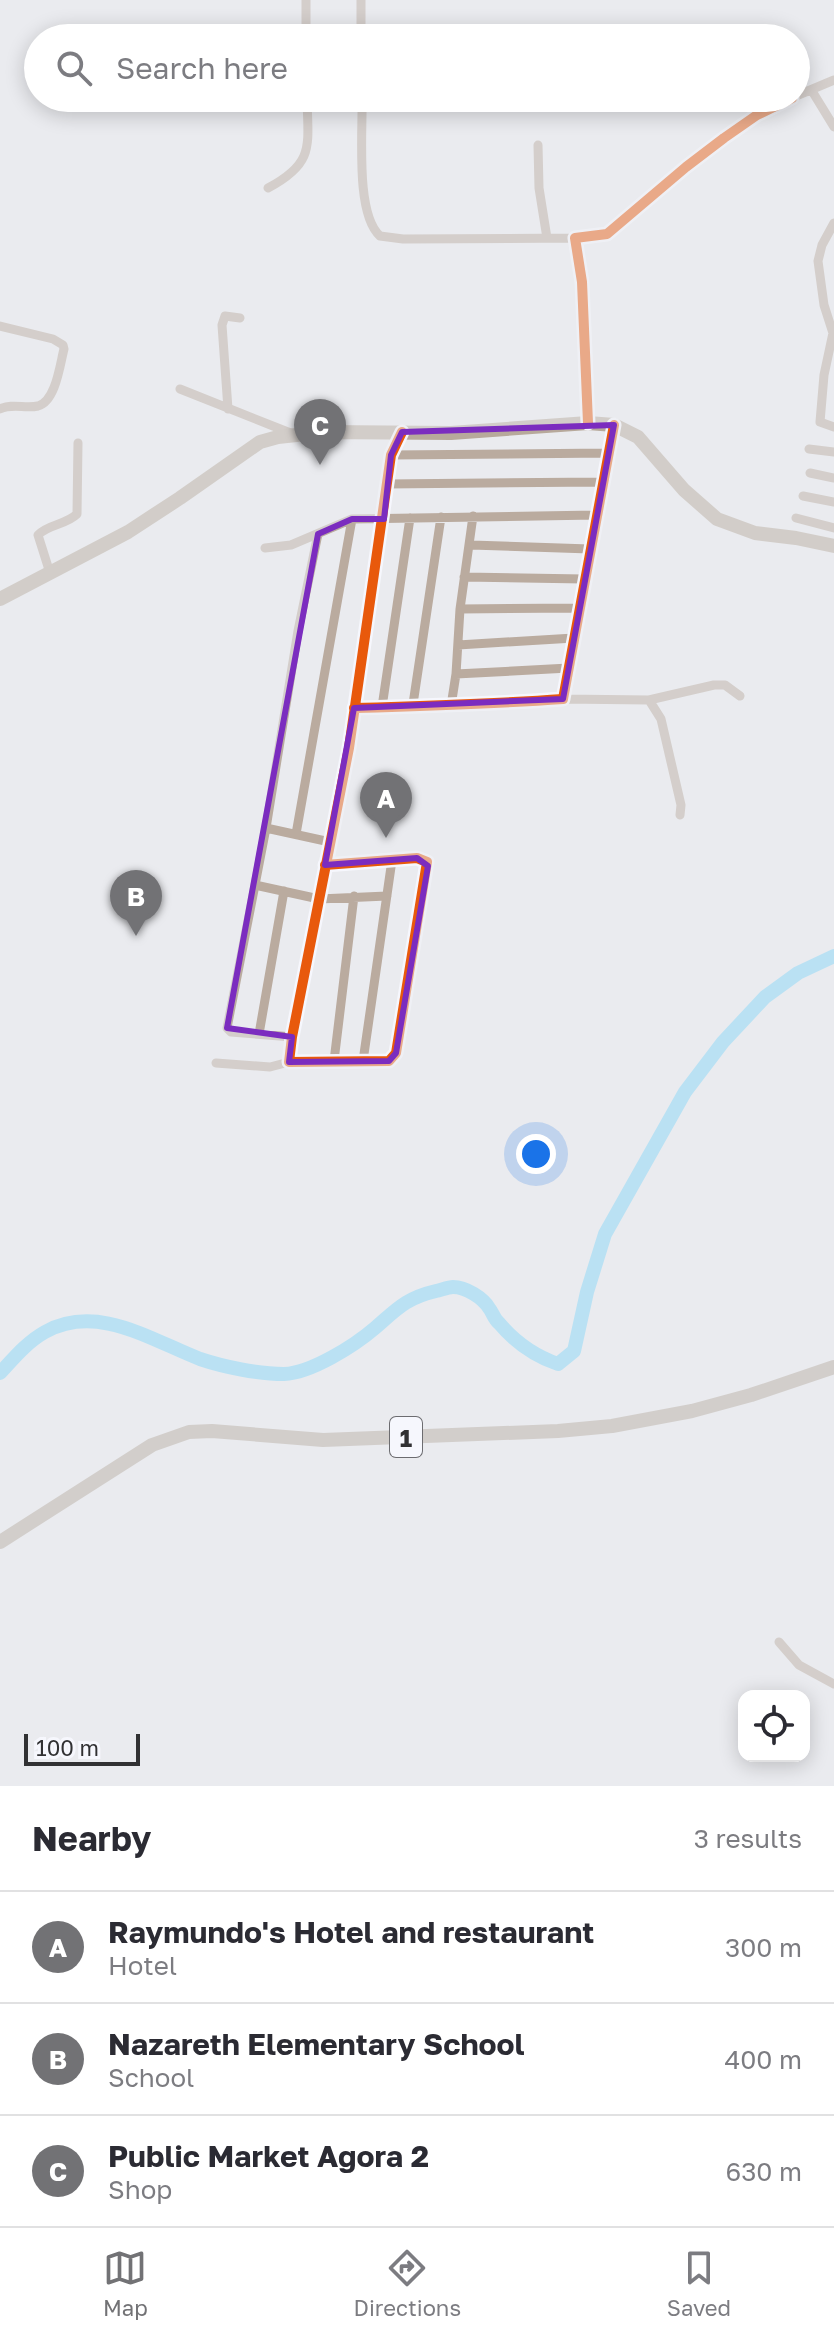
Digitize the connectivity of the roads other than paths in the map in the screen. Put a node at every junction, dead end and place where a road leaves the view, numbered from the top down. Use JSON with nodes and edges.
{"nodes":[{"id":1,"x":306,"y":0,"type":"edge"},
{"id":2,"x":361,"y":0,"type":"edge"},
{"id":3,"x":306,"y":24,"type":"edge"},
{"id":4,"x":361,"y":24,"type":"edge"},
{"id":5,"x":834,"y":80,"type":"edge"},
{"id":6,"x":812,"y":91,"type":"joint"},
{"id":7,"x":834,"y":103,"type":"edge"},
{"id":8,"x":307,"y":112,"type":"edge"},
{"id":9,"x":363,"y":112,"type":"edge"},
{"id":10,"x":763,"y":112,"type":"edge"},
{"id":11,"x":824,"y":112,"type":"junction"},
{"id":12,"x":834,"y":127,"type":"edge"},
{"id":13,"x":538,"y":145,"type":"dead end"},
{"id":14,"x":268,"y":188,"type":"dead end"},
{"id":15,"x":834,"y":223,"type":"edge"},
{"id":16,"x":547,"y":238,"type":"junction"},
{"id":17,"x":575,"y":238,"type":"junction"},
{"id":18,"x":240,"y":318,"type":"dead end"},
{"id":19,"x":0,"y":326,"type":"edge"},
{"id":20,"x":831,"y":355,"type":"edge"},
{"id":21,"x":829,"y":376,"type":"edge"},
{"id":22,"x":180,"y":389,"type":"dead end"},
{"id":23,"x":822,"y":402,"type":"junction"},
{"id":24,"x":834,"y":404,"type":"edge"},
{"id":25,"x":0,"y":409,"type":"edge"},
{"id":26,"x":228,"y":409,"type":"junction"},
{"id":27,"x":588,"y":423,"type":"junction"},
{"id":28,"x":614,"y":425,"type":"junction"},
{"id":29,"x":834,"y":427,"type":"edge"},
{"id":30,"x":402,"y":432,"type":"junction"},
{"id":31,"x":296,"y":435,"type":"junction"},
{"id":32,"x":78,"y":443,"type":"dead end"},
{"id":33,"x":809,"y":449,"type":"dead end"},
{"id":34,"x":834,"y":452,"type":"edge"},
{"id":35,"x":608,"y":453,"type":"junction"},
{"id":36,"x":391,"y":455,"type":"junction"},
{"id":37,"x":810,"y":473,"type":"dead end"},
{"id":38,"x":834,"y":478,"type":"edge"},
{"id":39,"x":602,"y":482,"type":"junction"},
{"id":40,"x":387,"y":484,"type":"junction"},
{"id":41,"x":803,"y":496,"type":"dead end"},
{"id":42,"x":834,"y":502,"type":"edge"},
{"id":43,"x":596,"y":515,"type":"junction"},
{"id":44,"x":473,"y":516,"type":"junction"},
{"id":45,"x":441,"y":517,"type":"junction"},
{"id":46,"x":410,"y":518,"type":"junction"},
{"id":47,"x":796,"y":518,"type":"dead end"},
{"id":48,"x":352,"y":519,"type":"junction"},
{"id":49,"x":384,"y":519,"type":"junction"},
{"id":50,"x":834,"y":528,"type":"edge"},
{"id":51,"x":318,"y":534,"type":"junction"},
{"id":52,"x":471,"y":545,"type":"junction"},
{"id":53,"x":834,"y":546,"type":"edge"},
{"id":54,"x":265,"y":548,"type":"dead end"},
{"id":55,"x":590,"y":549,"type":"junction"},
{"id":56,"x":50,"y":573,"type":"junction"},
{"id":57,"x":464,"y":577,"type":"junction"},
{"id":58,"x":584,"y":579,"type":"junction"},
{"id":59,"x":0,"y":599,"type":"edge"},
{"id":60,"x":579,"y":608,"type":"junction"},
{"id":61,"x":460,"y":609,"type":"junction"},
{"id":62,"x":574,"y":638,"type":"junction"},
{"id":63,"x":458,"y":645,"type":"junction"},
{"id":64,"x":569,"y":668,"type":"junction"},
{"id":65,"x":456,"y":674,"type":"junction"},
{"id":66,"x":740,"y":696,"type":"dead end"},
{"id":67,"x":563,"y":699,"type":"junction"},
{"id":68,"x":649,"y":700,"type":"junction"},
{"id":69,"x":413,"y":704,"type":"junction"},
{"id":70,"x":451,"y":706,"type":"junction"},
{"id":71,"x":382,"y":707,"type":"junction"},
{"id":72,"x":354,"y":708,"type":"junction"},
{"id":73,"x":680,"y":815,"type":"dead end"},
{"id":74,"x":266,"y":828,"type":"junction"},
{"id":75,"x":296,"y":834,"type":"junction"},
{"id":76,"x":330,"y":842,"type":"junction"},
{"id":77,"x":392,"y":860,"type":"junction"},
{"id":78,"x":325,"y":865,"type":"junction"},
{"id":79,"x":255,"y":885,"type":"junction"},
{"id":80,"x":284,"y":891,"type":"junction"},
{"id":81,"x":354,"y":896,"type":"junction"},
{"id":82,"x":387,"y":896,"type":"junction"},
{"id":83,"x":319,"y":899,"type":"junction"},
{"id":84,"x":259,"y":1034,"type":"junction"},
{"id":85,"x":292,"y":1037,"type":"junction"},
{"id":86,"x":334,"y":1061,"type":"junction"},
{"id":87,"x":363,"y":1061,"type":"junction"},
{"id":88,"x":289,"y":1062,"type":"junction"},
{"id":89,"x":216,"y":1063,"type":"dead end"},
{"id":90,"x":834,"y":1367,"type":"edge"},
{"id":91,"x":0,"y":1542,"type":"edge"},
{"id":92,"x":779,"y":1642,"type":"dead end"},
{"id":93,"x":834,"y":1684,"type":"edge"}],
"edges":[{"from":1,"to":3,"type":"street"},
{"from":2,"to":4,"type":"street"},
{"from":5,"to":6,"type":"street"},
{"from":6,"to":11,"type":"street"},
{"from":7,"to":11,"type":"street"},
{"from":8,"to":14,"type":"street"},
{"from":9,"to":16,"type":"street"},
{"from":10,"to":17,"type":"street"},
{"from":11,"to":12,"type":"street"},
{"from":13,"to":16,"type":"street"},
{"from":15,"to":20,"type":"street"},
{"from":16,"to":17,"type":"street"},
{"from":17,"to":27,"type":"street"},
{"from":18,"to":26,"type":"street"},
{"from":19,"to":25,"type":"street"},
{"from":20,"to":21,"type":"street"},
{"from":21,"to":23,"type":"street"},
{"from":22,"to":26,"type":"street"},
{"from":23,"to":24,"type":"street"},
{"from":23,"to":29,"type":"street"},
{"from":26,"to":31,"type":"street"},
{"from":27,"to":28,"type":"main road"},
{"from":27,"to":30,"type":"main road"},
{"from":28,"to":35,"type":"street"},
{"from":28,"to":53,"type":"main road"},
{"from":30,"to":31,"type":"main road"},
{"from":30,"to":36,"type":"street"},
{"from":31,"to":56,"type":"main road"},
{"from":32,"to":56,"type":"street"},
{"from":33,"to":34,"type":"street"},
{"from":35,"to":36,"type":"street"},
{"from":35,"to":39,"type":"street"},
{"from":36,"to":40,"type":"street"},
{"from":37,"to":38,"type":"street"},
{"from":39,"to":40,"type":"street"},
{"from":39,"to":43,"type":"street"},
{"from":40,"to":49,"type":"street"},
{"from":41,"to":42,"type":"street"},
{"from":43,"to":44,"type":"street"},
{"from":43,"to":55,"type":"street"},
{"from":44,"to":45,"type":"street"},
{"from":44,"to":52,"type":"street"},
{"from":45,"to":46,"type":"street"},
{"from":45,"to":69,"type":"street"},
{"from":46,"to":49,"type":"street"},
{"from":46,"to":71,"type":"street"},
{"from":47,"to":50,"type":"street"},
{"from":48,"to":49,"type":"street"},
{"from":48,"to":51,"type":"street"},
{"from":48,"to":75,"type":"street"},
{"from":49,"to":72,"type":"street"},
{"from":51,"to":54,"type":"street"},
{"from":51,"to":74,"type":"street"},
{"from":52,"to":55,"type":"street"},
{"from":52,"to":57,"type":"street"},
{"from":55,"to":58,"type":"street"},
{"from":56,"to":59,"type":"main road"},
{"from":57,"to":58,"type":"street"},
{"from":57,"to":61,"type":"street"},
{"from":58,"to":60,"type":"street"},
{"from":60,"to":61,"type":"street"},
{"from":60,"to":62,"type":"street"},
{"from":61,"to":63,"type":"street"},
{"from":62,"to":63,"type":"street"},
{"from":62,"to":64,"type":"street"},
{"from":63,"to":65,"type":"street"},
{"from":64,"to":65,"type":"street"},
{"from":64,"to":67,"type":"street"},
{"from":65,"to":70,"type":"street"},
{"from":66,"to":68,"type":"street"},
{"from":67,"to":68,"type":"street"},
{"from":67,"to":70,"type":"street"},
{"from":68,"to":73,"type":"street"},
{"from":69,"to":70,"type":"street"},
{"from":69,"to":71,"type":"street"},
{"from":71,"to":72,"type":"street"},
{"from":72,"to":76,"type":"street"},
{"from":74,"to":75,"type":"street"},
{"from":74,"to":79,"type":"street"},
{"from":75,"to":76,"type":"street"},
{"from":76,"to":78,"type":"street"},
{"from":77,"to":78,"type":"street"},
{"from":77,"to":82,"type":"street"},
{"from":77,"to":87,"type":"street"},
{"from":78,"to":83,"type":"street"},
{"from":79,"to":80,"type":"street"},
{"from":79,"to":84,"type":"street"},
{"from":80,"to":83,"type":"street"},
{"from":80,"to":84,"type":"street"},
{"from":81,"to":82,"type":"street"},
{"from":81,"to":83,"type":"street"},
{"from":81,"to":86,"type":"street"},
{"from":82,"to":87,"type":"street"},
{"from":83,"to":85,"type":"street"},
{"from":84,"to":85,"type":"street"},
{"from":85,"to":88,"type":"street"},
{"from":86,"to":87,"type":"street"},
{"from":86,"to":88,"type":"street"},
{"from":88,"to":89,"type":"street"},
{"from":90,"to":91,"type":"main road","number":"1"},
{"from":92,"to":93,"type":"street"}]}
